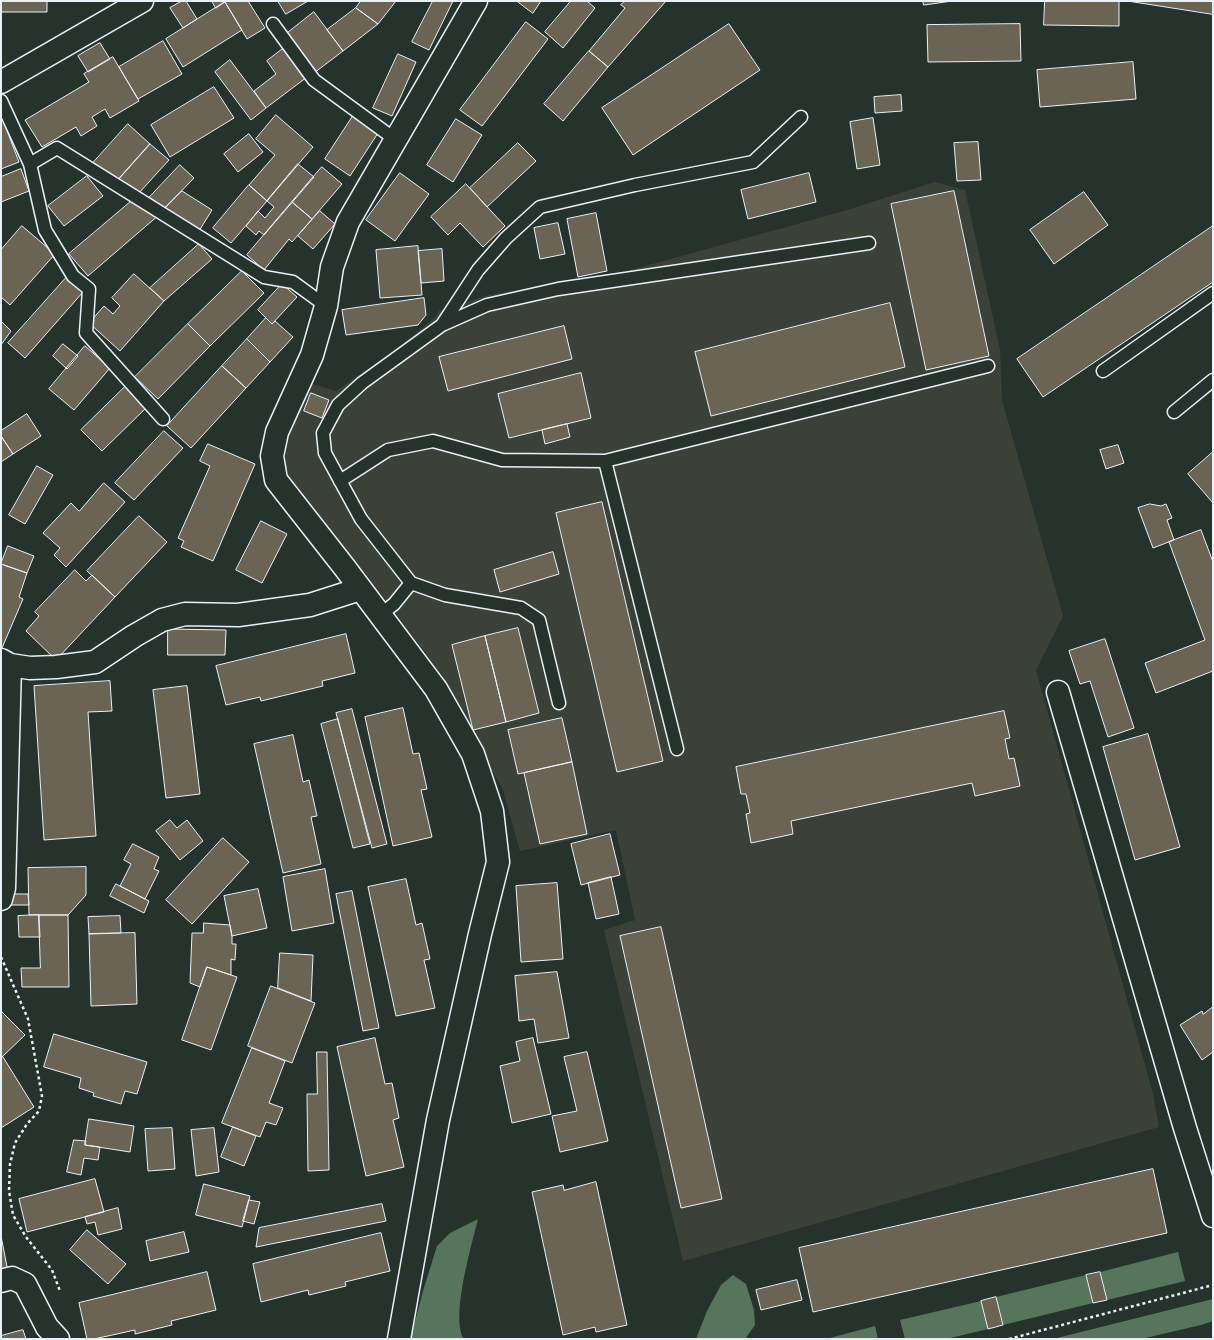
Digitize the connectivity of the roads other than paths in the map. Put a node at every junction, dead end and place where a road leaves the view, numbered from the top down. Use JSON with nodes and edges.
{"nodes":[{"id":1,"x":142,"y":1,"type":"edge"},
{"id":2,"x":476,"y":1,"type":"edge"},
{"id":3,"x":273,"y":24,"type":"dead end"},
{"id":4,"x":1,"y":82,"type":"edge"},
{"id":5,"x":1,"y":101,"type":"edge"},
{"id":6,"x":801,"y":117,"type":"dead end"},
{"id":7,"x":396,"y":140,"type":"junction"},
{"id":8,"x":30,"y":164,"type":"junction"},
{"id":9,"x":869,"y":243,"type":"dead end"},
{"id":10,"x":1213,"y":293,"type":"edge"},
{"id":11,"x":326,"y":306,"type":"junction"},
{"id":12,"x":442,"y":325,"type":"junction"},
{"id":13,"x":988,"y":366,"type":"dead end"},
{"id":14,"x":1103,"y":371,"type":"dead end"},
{"id":15,"x":1213,"y":380,"type":"edge"},
{"id":16,"x":1174,"y":412,"type":"dead end"},
{"id":17,"x":163,"y":420,"type":"dead end"},
{"id":18,"x":605,"y":461,"type":"junction"},
{"id":19,"x":340,"y":481,"type":"junction"},
{"id":20,"x":411,"y":583,"type":"junction"},
{"id":21,"x":360,"y":589,"type":"junction"},
{"id":22,"x":380,"y":615,"type":"junction"},
{"id":23,"x":6,"y":662,"type":"edge"},
{"id":24,"x":1058,"y":692,"type":"dead end"},
{"id":25,"x":559,"y":703,"type":"dead end"},
{"id":26,"x":677,"y":749,"type":"dead end"},
{"id":27,"x":1,"y":899,"type":"edge"},
{"id":28,"x":1213,"y":1216,"type":"edge"},
{"id":29,"x":1,"y":1281,"type":"edge"},
{"id":30,"x":58,"y":1339,"type":"edge"},
{"id":31,"x":399,"y":1339,"type":"edge"}],
"edges":[{"from":1,"to":4,"type":"street"},
{"from":2,"to":7,"type":"street"},
{"from":3,"to":7,"type":"lane"},
{"from":5,"to":8,"type":"lane"},
{"from":6,"to":12,"type":"lane"},
{"from":7,"to":11,"type":"street"},
{"from":8,"to":11,"type":"lane"},
{"from":8,"to":17,"type":"lane"},
{"from":9,"to":12,"type":"lane"},
{"from":10,"to":14,"type":"lane"},
{"from":11,"to":21,"type":"street"},
{"from":12,"to":19,"type":"lane"},
{"from":13,"to":18,"type":"lane"},
{"from":15,"to":16,"type":"lane"},
{"from":18,"to":19,"type":"lane"},
{"from":18,"to":26,"type":"lane"},
{"from":19,"to":20,"type":"lane"},
{"from":20,"to":22,"type":"lane"},
{"from":20,"to":25,"type":"lane"},
{"from":21,"to":22,"type":"street"},
{"from":21,"to":23,"type":"street"},
{"from":22,"to":31,"type":"street"},
{"from":23,"to":27,"type":"street"},
{"from":24,"to":28,"type":"street"},
{"from":29,"to":30,"type":"street"}]}
